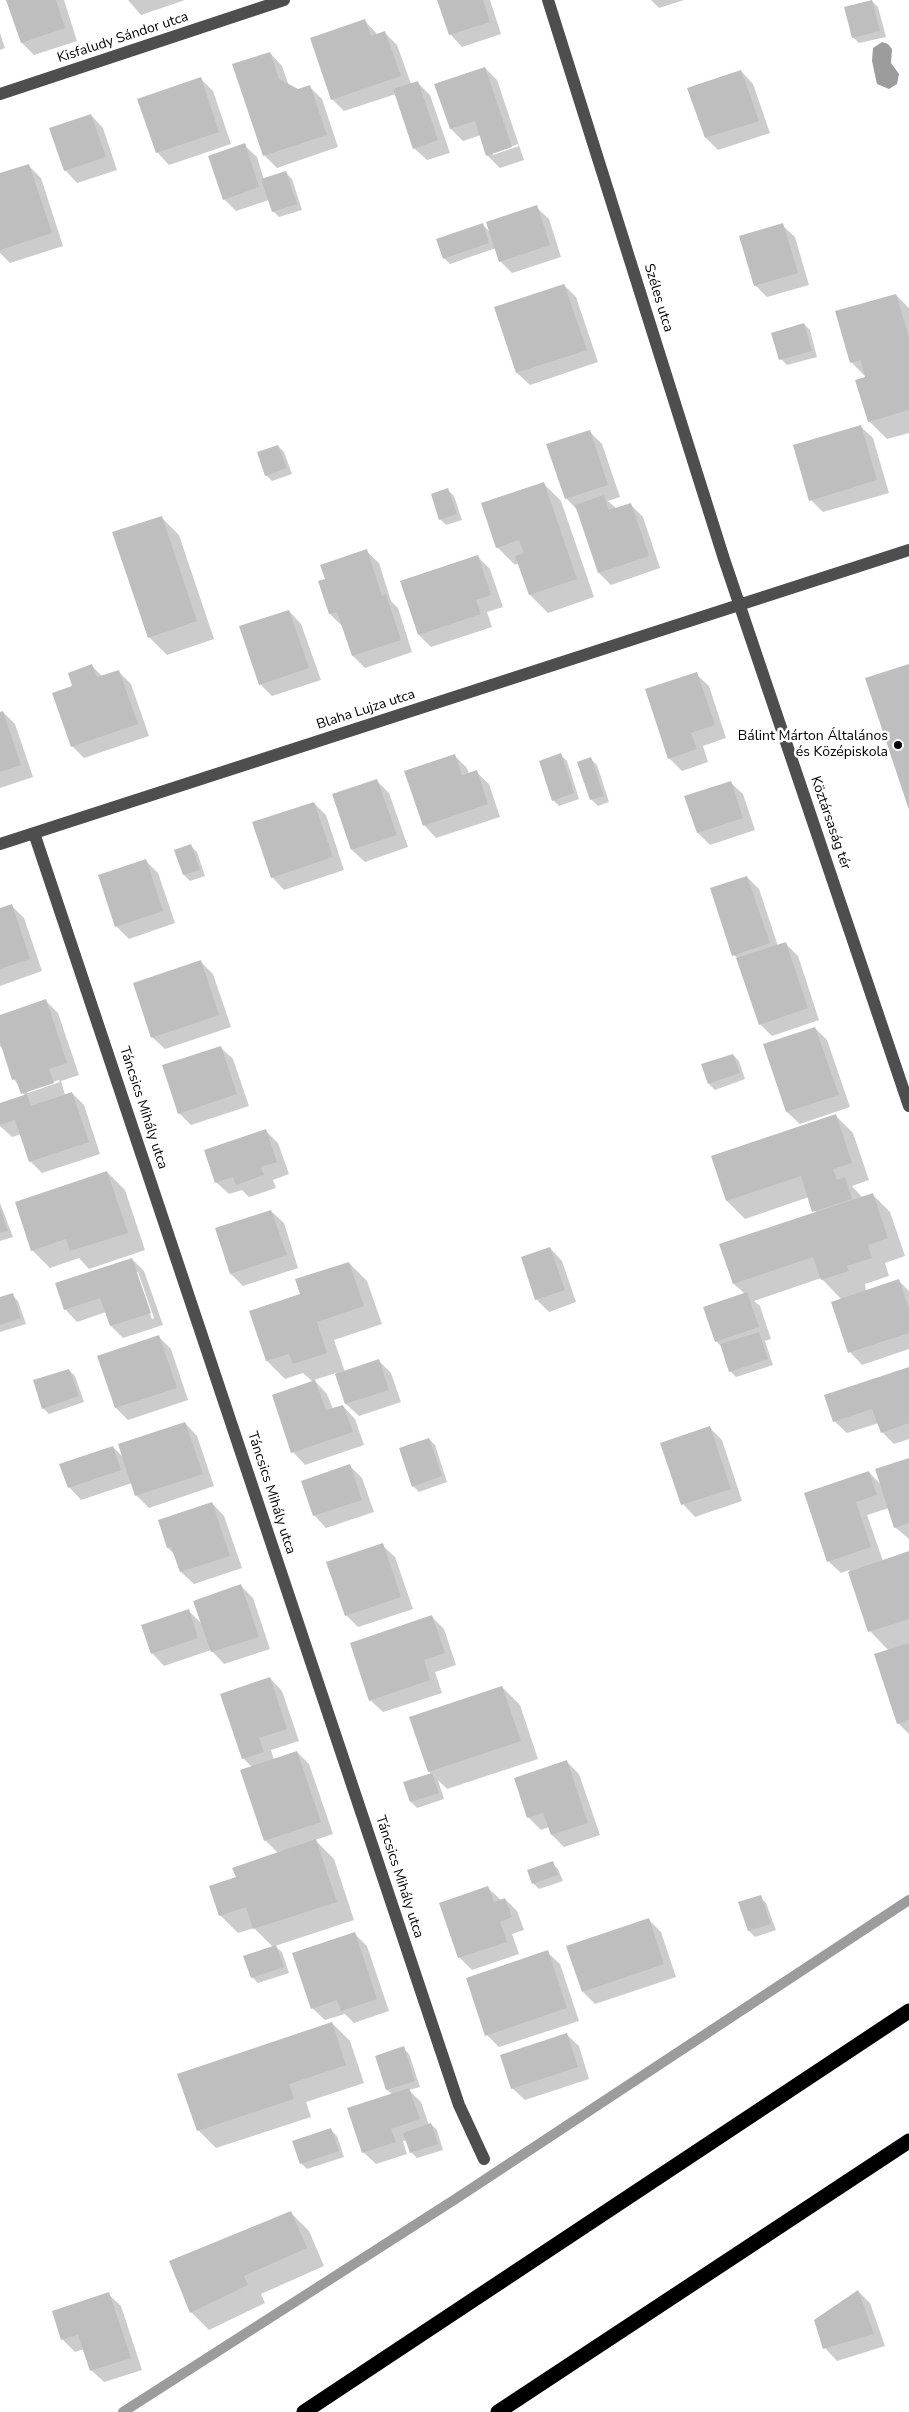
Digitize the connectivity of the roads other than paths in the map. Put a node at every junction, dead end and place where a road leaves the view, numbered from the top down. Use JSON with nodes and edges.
{"nodes":[{"id":1,"x":284,"y":0,"type":"edge"},
{"id":2,"x":548,"y":0,"type":"edge"},
{"id":3,"x":0,"y":94,"type":"edge"},
{"id":4,"x":909,"y":550,"type":"edge"},
{"id":5,"x":741,"y":604,"type":"junction"},
{"id":6,"x":34,"y":833,"type":"junction"},
{"id":7,"x":0,"y":844,"type":"edge"},
{"id":8,"x":909,"y":1106,"type":"edge"},
{"id":9,"x":909,"y":2012,"type":"edge"},
{"id":10,"x":909,"y":2142,"type":"edge"},
{"id":11,"x":484,"y":2159,"type":"dead end"},
{"id":12,"x":304,"y":2412,"type":"edge"},
{"id":13,"x":498,"y":2412,"type":"edge"}],
"edges":[{"from":1,"to":3,"type":"street","name":"Kisfaludy Sándor utca"},
{"from":2,"to":5,"type":"street","name":"Széles utca"},
{"from":4,"to":5,"type":"street"},
{"from":5,"to":6,"type":"street","name":"Blaha Lujza utca"},
{"from":5,"to":8,"type":"street","name":"Köztársaság tér"},
{"from":6,"to":7,"type":"street","name":"Blaha Lujza utca"},
{"from":6,"to":11,"type":"street","name":"Táncsics Mihály utca"},
{"from":9,"to":12,"type":"highway"},
{"from":10,"to":13,"type":"highway"}]}
